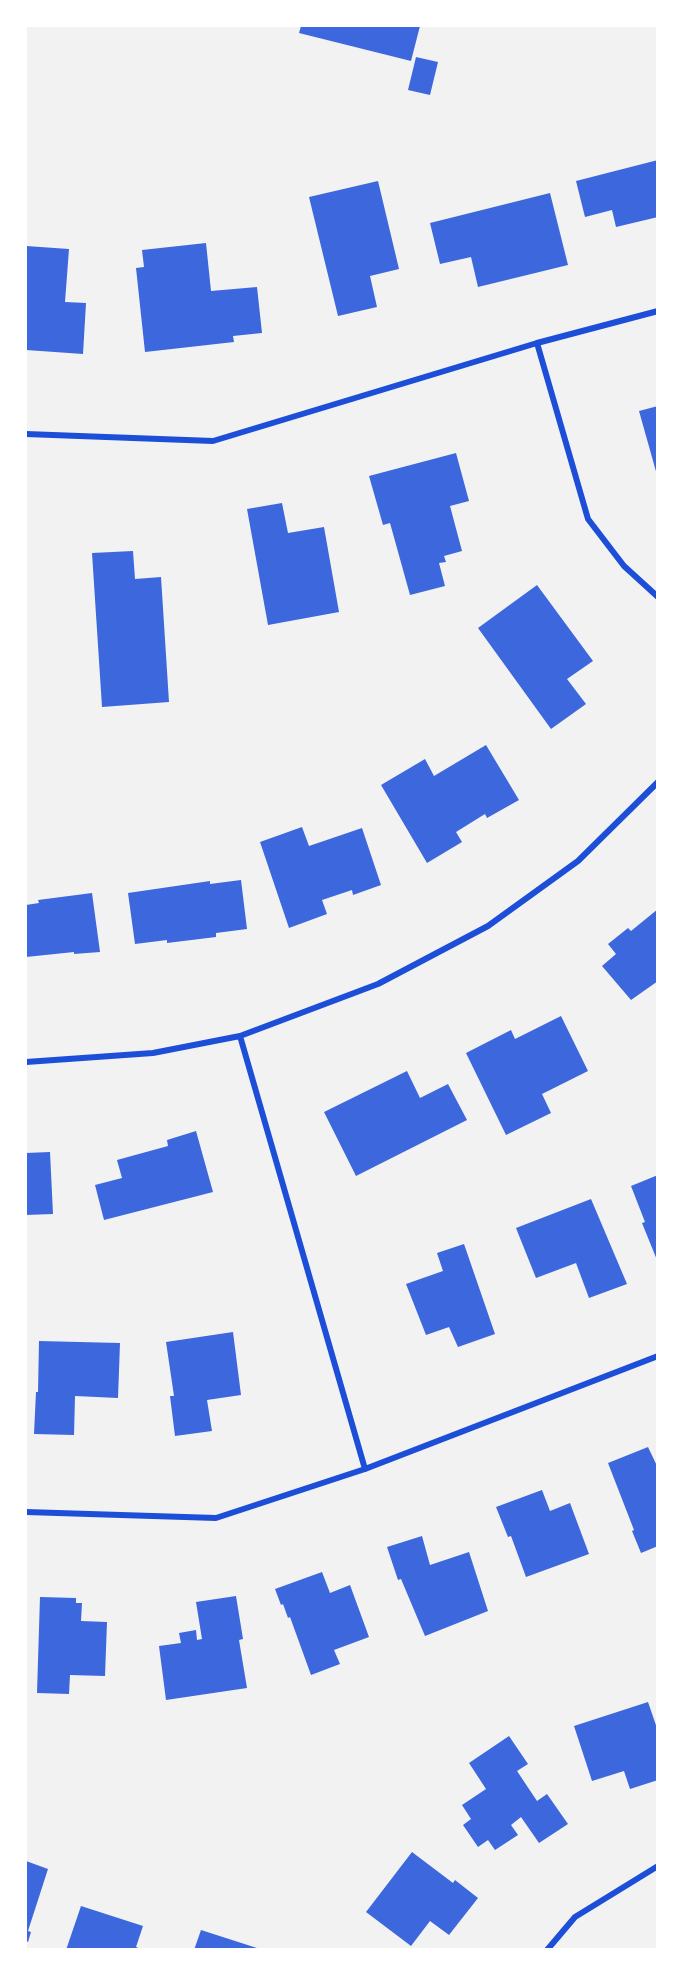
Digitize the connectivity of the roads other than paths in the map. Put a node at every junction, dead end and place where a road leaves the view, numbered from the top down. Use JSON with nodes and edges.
{"nodes":[{"id":1,"x":657,"y":311,"type":"edge"},
{"id":2,"x":537,"y":343,"type":"junction"},
{"id":3,"x":26,"y":434,"type":"edge"},
{"id":4,"x":657,"y":597,"type":"edge"},
{"id":5,"x":657,"y":782,"type":"edge"},
{"id":6,"x":240,"y":1036,"type":"junction"},
{"id":7,"x":26,"y":1062,"type":"edge"},
{"id":8,"x":657,"y":1356,"type":"edge"},
{"id":9,"x":365,"y":1470,"type":"junction"},
{"id":10,"x":26,"y":1512,"type":"edge"},
{"id":11,"x":657,"y":1866,"type":"edge"},
{"id":12,"x":547,"y":1950,"type":"edge"}],
"edges":[{"from":1,"to":2,"type":"street"},
{"from":2,"to":3,"type":"street"},
{"from":2,"to":4,"type":"street"},
{"from":5,"to":6,"type":"street"},
{"from":6,"to":7,"type":"street"},
{"from":6,"to":9,"type":"street"},
{"from":8,"to":9,"type":"street"},
{"from":9,"to":10,"type":"street"},
{"from":11,"to":12,"type":"street"}]}
